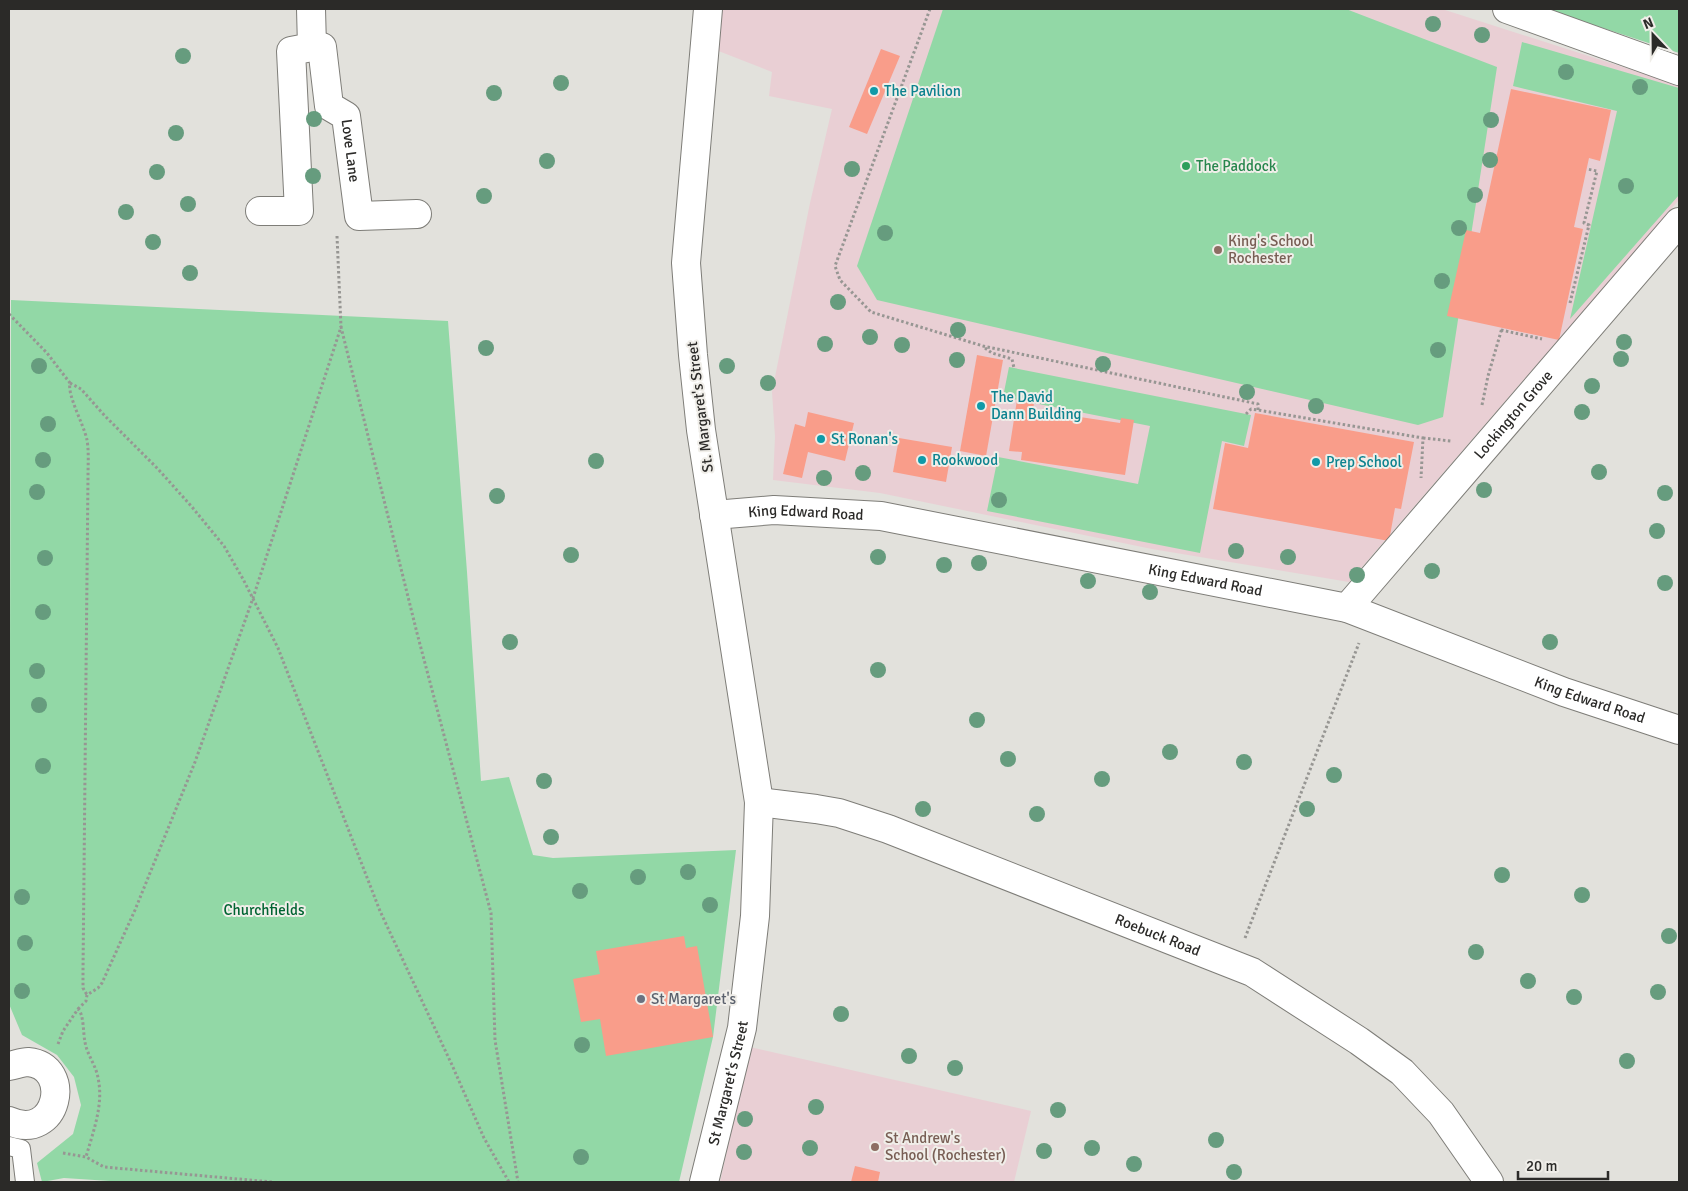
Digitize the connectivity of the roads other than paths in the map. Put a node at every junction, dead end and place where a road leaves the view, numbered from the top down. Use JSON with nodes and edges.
{"nodes":[{"id":1,"x":311,"y":9,"type":"edge"},
{"id":2,"x":708,"y":9,"type":"edge"},
{"id":3,"x":1507,"y":9,"type":"edge"},
{"id":4,"x":312,"y":47,"type":"junction"},
{"id":5,"x":1679,"y":71,"type":"edge"},
{"id":6,"x":260,"y":211,"type":"dead end"},
{"id":7,"x":417,"y":214,"type":"dead end"},
{"id":8,"x":1679,"y":222,"type":"edge"},
{"id":9,"x":714,"y":515,"type":"junction"},
{"id":10,"x":1358,"y":612,"type":"junction"},
{"id":11,"x":1679,"y":730,"type":"edge"},
{"id":12,"x":759,"y":802,"type":"junction"},
{"id":13,"x":9,"y":1066,"type":"edge"},
{"id":14,"x":10,"y":1130,"type":"edge"},
{"id":15,"x":25,"y":1182,"type":"edge"},
{"id":16,"x":704,"y":1182,"type":"edge"},
{"id":17,"x":1489,"y":1182,"type":"edge"}],
"edges":[{"from":1,"to":4,"type":"street"},
{"from":2,"to":9,"type":"street","name":"St. Margaret's Street"},
{"from":3,"to":5,"type":"street"},
{"from":4,"to":6,"type":"street"},
{"from":4,"to":7,"type":"street","name":"Love Lane"},
{"from":8,"to":10,"type":"street","name":"Lockington Grove"},
{"from":9,"to":10,"type":"street","name":"King Edward Road"},
{"from":9,"to":12,"type":"street","name":"St. Margaret's Street"},
{"from":10,"to":11,"type":"street","name":"King Edward Road"},
{"from":12,"to":16,"type":"street","name":"St Margaret's Street"},
{"from":12,"to":17,"type":"street","name":"Roebuck Road"},
{"from":13,"to":14,"type":"street"},
{"from":14,"to":15,"type":"lane"}]}
